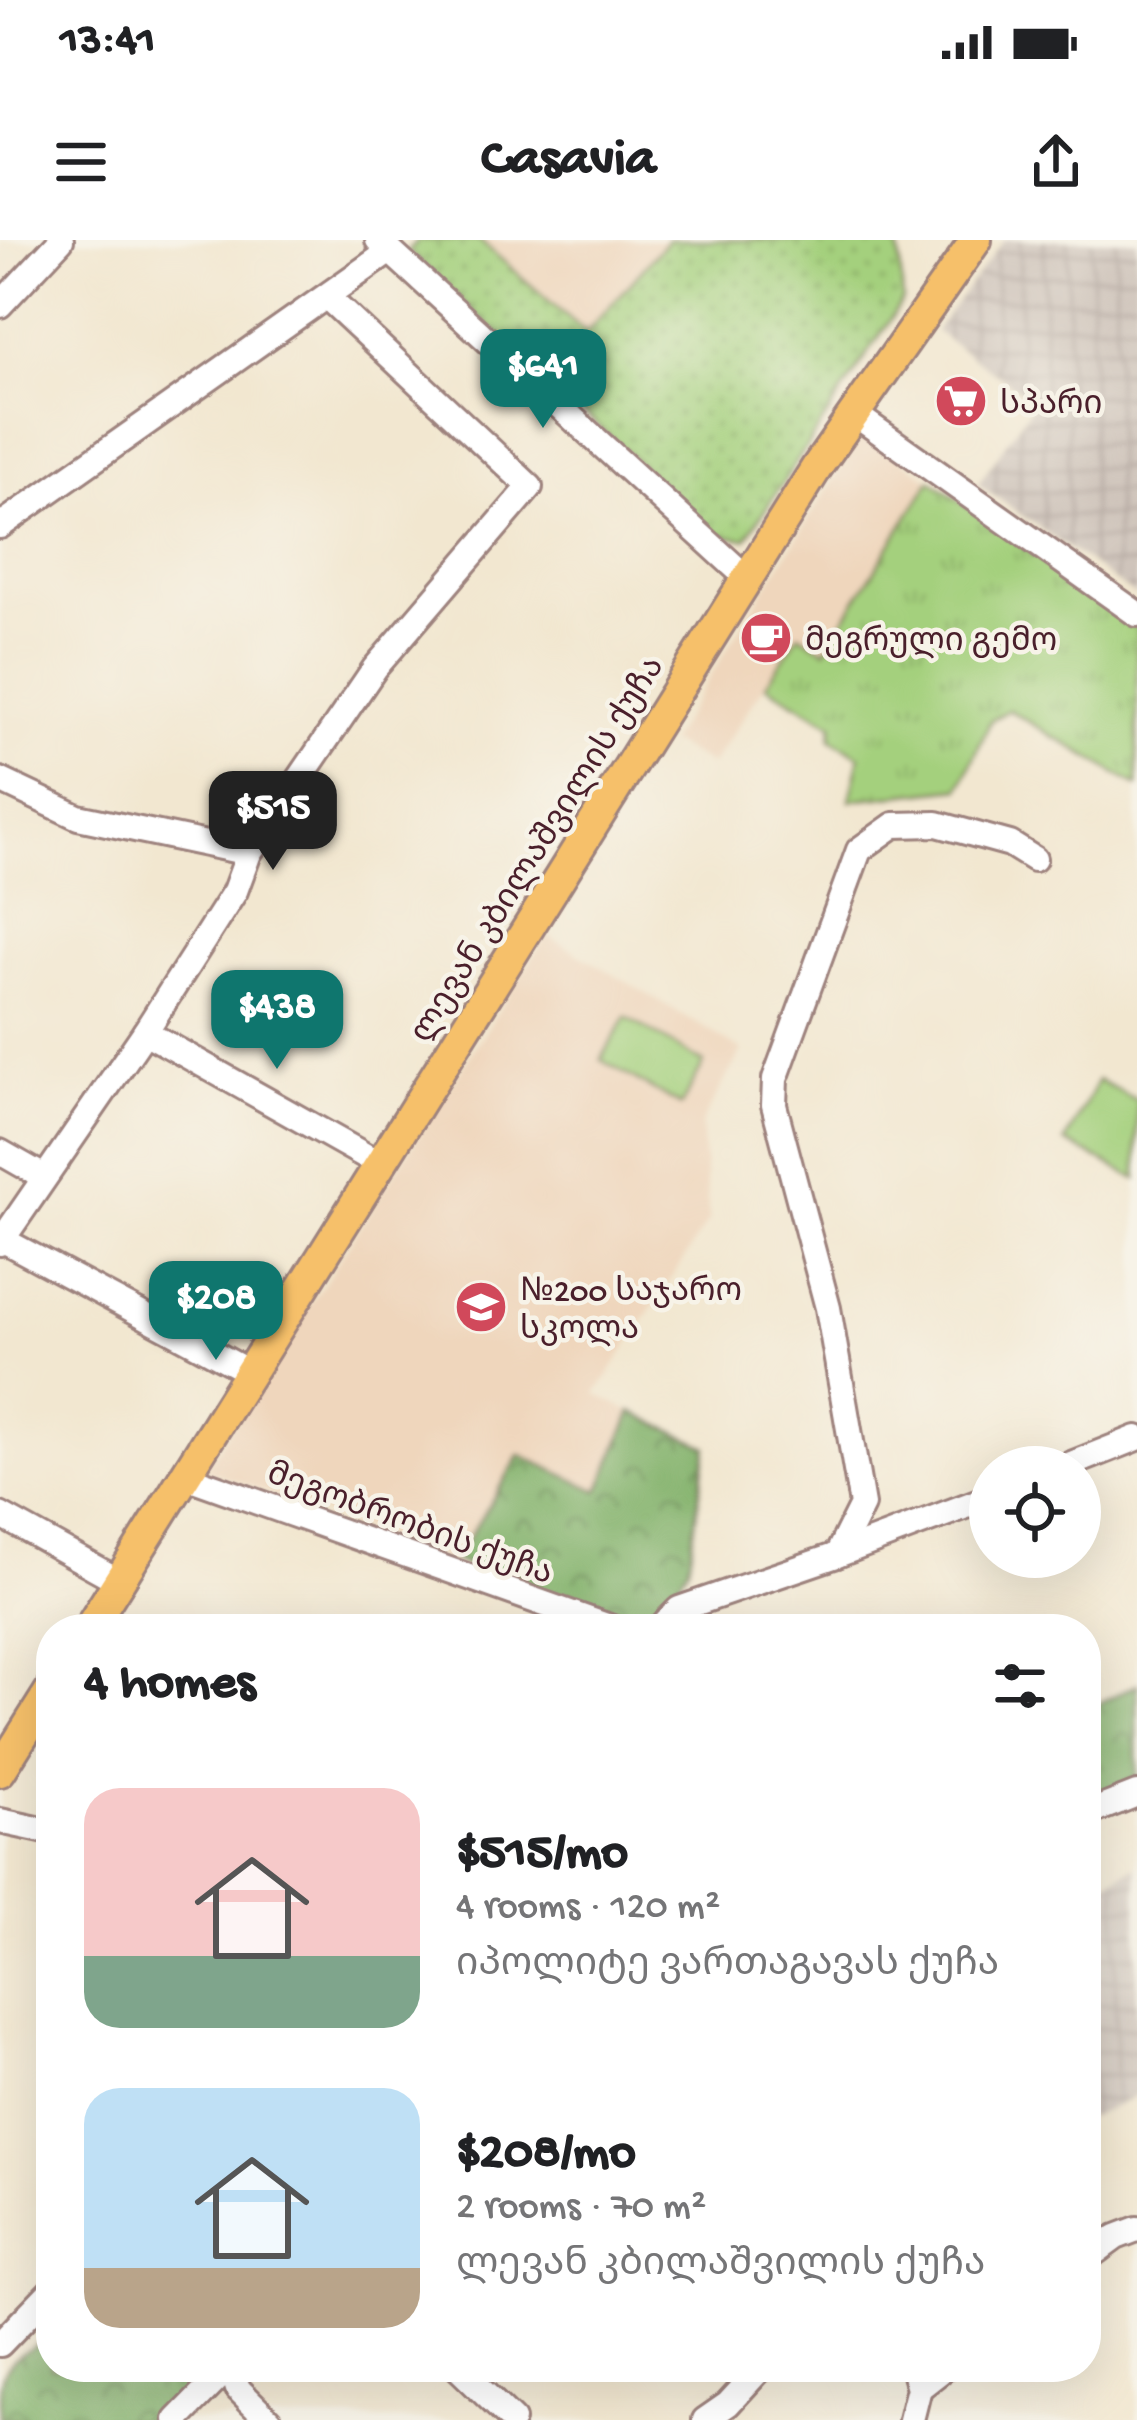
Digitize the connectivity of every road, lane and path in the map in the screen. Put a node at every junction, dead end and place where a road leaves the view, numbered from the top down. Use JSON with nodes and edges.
{"nodes":[{"id":1,"x":62,"y":240,"type":"edge"},
{"id":2,"x":976,"y":240,"type":"edge"},
{"id":3,"x":384,"y":245,"type":"edge"},
{"id":4,"x":328,"y":298,"type":"junction"},
{"id":5,"x":0,"y":305,"type":"edge"},
{"id":6,"x":853,"y":413,"type":"junction"},
{"id":7,"x":0,"y":526,"type":"edge"},
{"id":8,"x":747,"y":578,"type":"junction"},
{"id":9,"x":1137,"y":614,"type":"edge"},
{"id":10,"x":0,"y":779,"type":"edge"},
{"id":11,"x":249,"y":853,"type":"junction"},
{"id":12,"x":1034,"y":859,"type":"dead end"},
{"id":13,"x":145,"y":1032,"type":"junction"},
{"id":14,"x":0,"y":1152,"type":"edge"},
{"id":15,"x":380,"y":1164,"type":"junction"},
{"id":16,"x":44,"y":1177,"type":"junction"},
{"id":17,"x":1,"y":1242,"type":"edge"},
{"id":18,"x":249,"y":1372,"type":"junction"},
{"id":19,"x":1137,"y":1438,"type":"edge"},
{"id":20,"x":1101,"y":1452,"type":"edge"},
{"id":21,"x":185,"y":1476,"type":"junction"},
{"id":22,"x":969,"y":1504,"type":"edge"},
{"id":23,"x":862,"y":1505,"type":"junction"},
{"id":24,"x":0,"y":1515,"type":"edge"},
{"id":25,"x":905,"y":1530,"type":"junction"},
{"id":26,"x":837,"y":1555,"type":"junction"},
{"id":27,"x":119,"y":1581,"type":"junction"},
{"id":28,"x":98,"y":1614,"type":"edge"},
{"id":29,"x":573,"y":1614,"type":"edge"},
{"id":30,"x":674,"y":1614,"type":"edge"},
{"id":31,"x":36,"y":1714,"type":"edge"},
{"id":32,"x":0,"y":1772,"type":"edge"},
{"id":33,"x":1137,"y":1794,"type":"edge"},
{"id":34,"x":1101,"y":1808,"type":"edge"},
{"id":35,"x":0,"y":1821,"type":"edge"},
{"id":36,"x":36,"y":1829,"type":"edge"},
{"id":37,"x":1137,"y":2229,"type":"edge"},
{"id":38,"x":1101,"y":2248,"type":"edge"},
{"id":39,"x":36,"y":2307,"type":"edge"},
{"id":40,"x":0,"y":2344,"type":"edge"},
{"id":41,"x":215,"y":2382,"type":"edge"},
{"id":42,"x":235,"y":2382,"type":"edge"},
{"id":43,"x":473,"y":2382,"type":"edge"},
{"id":44,"x":748,"y":2382,"type":"edge"},
{"id":45,"x":915,"y":2382,"type":"edge"},
{"id":46,"x":177,"y":2420,"type":"edge"},
{"id":47,"x":269,"y":2420,"type":"edge"},
{"id":48,"x":512,"y":2420,"type":"edge"},
{"id":49,"x":705,"y":2420,"type":"edge"},
{"id":50,"x":911,"y":2420,"type":"edge"}],
"edges":[{"from":1,"to":5,"type":"street"},
{"from":2,"to":6,"type":"main road","name":"ლევან კბილაშვილის ქუჩა"},
{"from":3,"to":4,"type":"street"},
{"from":3,"to":8,"type":"street"},
{"from":4,"to":7,"type":"street"},
{"from":4,"to":11,"type":"street"},
{"from":6,"to":8,"type":"main road","name":"ლევან კბილაშვილის ქუჩა"},
{"from":6,"to":9,"type":"street"},
{"from":8,"to":15,"type":"main road","name":"ლევან კბილაშვილის ქუჩა"},
{"from":10,"to":11,"type":"street"},
{"from":11,"to":13,"type":"street"},
{"from":12,"to":23,"type":"street"},
{"from":13,"to":15,"type":"street"},
{"from":13,"to":16,"type":"street"},
{"from":14,"to":16,"type":"street"},
{"from":15,"to":18,"type":"main road","name":"ლევან კბილაშვილის ქუჩა"},
{"from":16,"to":17,"type":"street"},
{"from":17,"to":18,"type":"street"},
{"from":18,"to":21,"type":"main road","name":"ლევან კბილაშვილის ქუჩა"},
{"from":19,"to":20,"type":"street"},
{"from":21,"to":27,"type":"main road","name":"ლევან კბილაშვილის ქუჩა"},
{"from":21,"to":29,"type":"street","name":"მეგობრობის ქუჩა"},
{"from":22,"to":25,"type":"street"},
{"from":23,"to":25,"type":"street"},
{"from":23,"to":26,"type":"street"},
{"from":24,"to":27,"type":"street"},
{"from":25,"to":26,"type":"street"},
{"from":26,"to":30,"type":"street"},
{"from":27,"to":28,"type":"main road","name":"ლევან კბილაშვილის ქუჩა"},
{"from":31,"to":32,"type":"main road"},
{"from":33,"to":34,"type":"street"},
{"from":35,"to":36,"type":"street"},
{"from":37,"to":38,"type":"street"},
{"from":39,"to":40,"type":"street"},
{"from":41,"to":46,"type":"street"},
{"from":42,"to":47,"type":"street"},
{"from":43,"to":48,"type":"street"},
{"from":44,"to":49,"type":"street"},
{"from":45,"to":50,"type":"street"}]}
